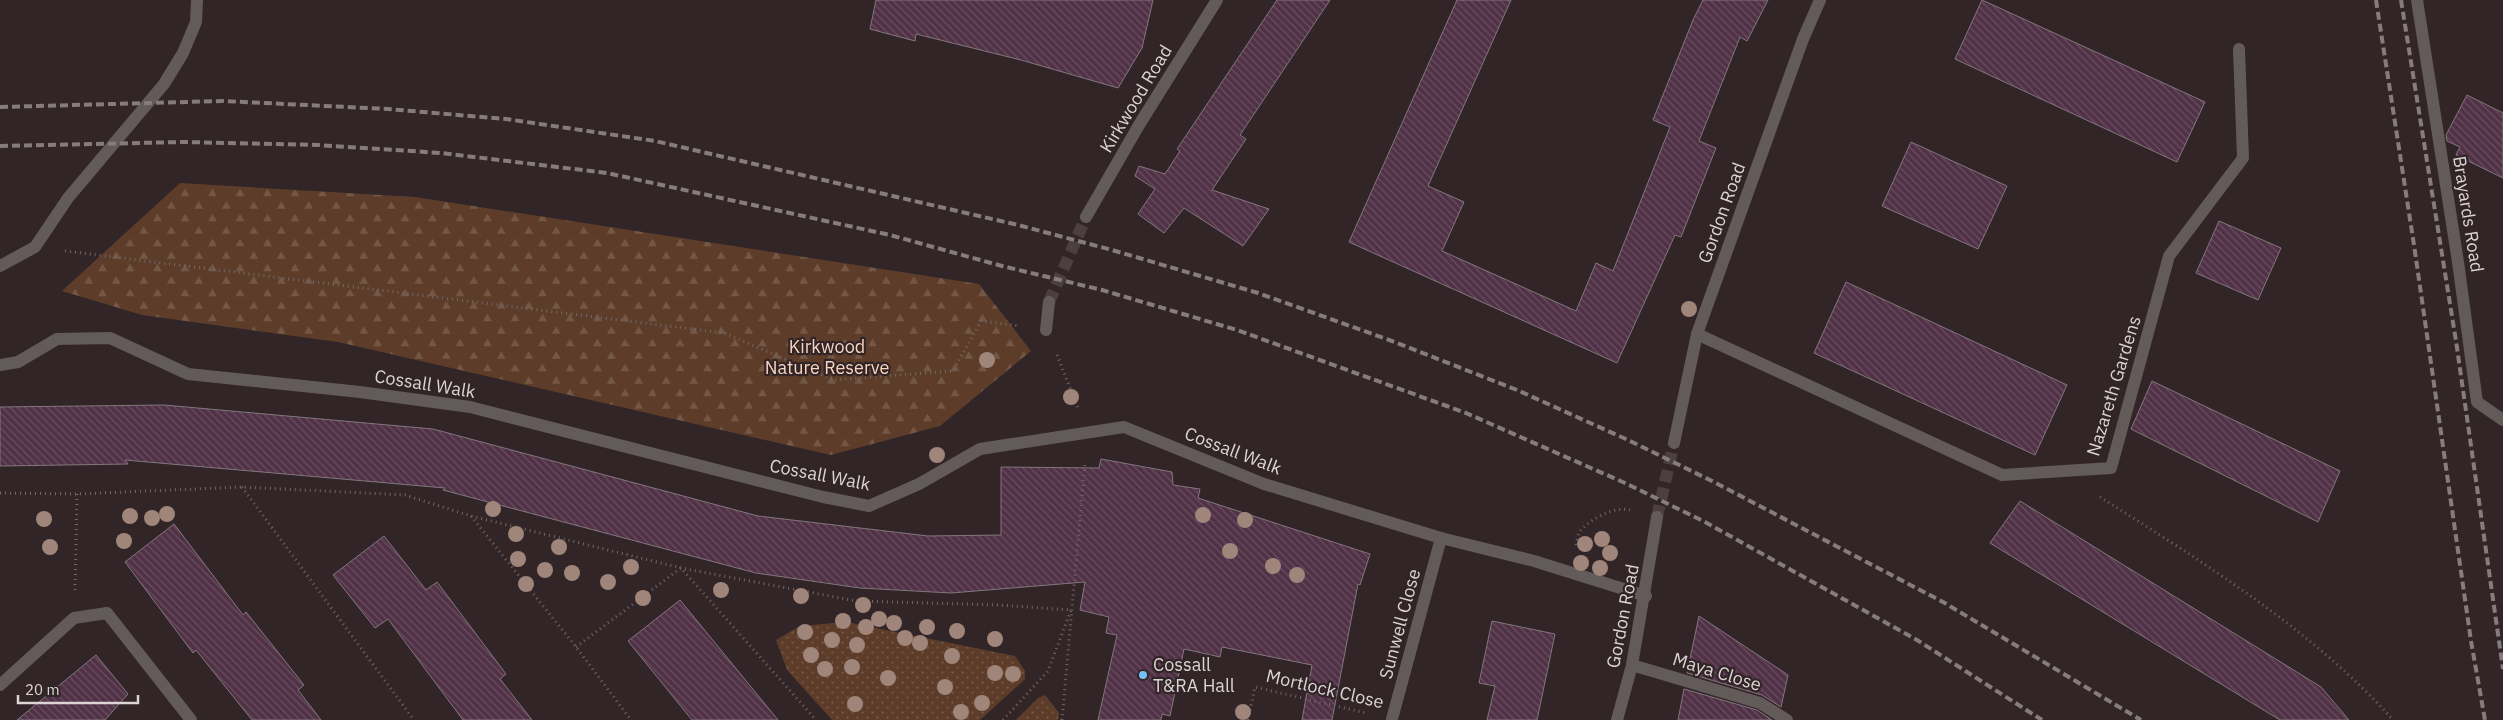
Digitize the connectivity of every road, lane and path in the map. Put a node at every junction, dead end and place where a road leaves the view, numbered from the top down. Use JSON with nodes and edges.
{"nodes":[{"id":1,"x":197,"y":0,"type":"edge"},
{"id":2,"x":1217,"y":0,"type":"edge"},
{"id":3,"x":1820,"y":0,"type":"edge"},
{"id":4,"x":2417,"y":0,"type":"edge"},
{"id":5,"x":2239,"y":49,"type":"dead end"},
{"id":6,"x":1086,"y":216,"type":"tunnel mouth"},
{"id":7,"x":35,"y":247,"type":"junction"},
{"id":8,"x":0,"y":266,"type":"edge"},
{"id":9,"x":1049,"y":302,"type":"tunnel mouth"},
{"id":10,"x":1046,"y":330,"type":"junction"},
{"id":11,"x":1698,"y":334,"type":"junction"},
{"id":12,"x":0,"y":365,"type":"edge"},
{"id":13,"x":2503,"y":420,"type":"edge"},
{"id":14,"x":1088,"y":433,"type":"junction"},
{"id":15,"x":1674,"y":443,"type":"tunnel mouth"},
{"id":16,"x":242,"y":487,"type":"junction"},
{"id":17,"x":0,"y":493,"type":"edge"},
{"id":18,"x":77,"y":494,"type":"junction"},
{"id":19,"x":2097,"y":496,"type":"dead end"},
{"id":20,"x":471,"y":516,"type":"junction"},
{"id":21,"x":1657,"y":517,"type":"joint"},
{"id":22,"x":1441,"y":538,"type":"junction"},
{"id":23,"x":682,"y":568,"type":"junction"},
{"id":24,"x":1569,"y":574,"type":"junction"},
{"id":25,"x":1646,"y":596,"type":"junction"},
{"id":26,"x":1071,"y":610,"type":"junction"},
{"id":27,"x":74,"y":618,"type":"junction"},
{"id":28,"x":576,"y":647,"type":"junction"},
{"id":29,"x":1632,"y":665,"type":"junction"},
{"id":30,"x":0,"y":685,"type":"edge"},
{"id":31,"x":1392,"y":719,"type":"joint"},
{"id":32,"x":191,"y":720,"type":"edge"},
{"id":33,"x":414,"y":720,"type":"edge"},
{"id":34,"x":630,"y":720,"type":"edge"},
{"id":35,"x":816,"y":720,"type":"edge"},
{"id":36,"x":1002,"y":720,"type":"edge"},
{"id":37,"x":1062,"y":720,"type":"edge"},
{"id":38,"x":1248,"y":720,"type":"edge"},
{"id":39,"x":1617,"y":720,"type":"edge"},
{"id":40,"x":1788,"y":720,"type":"edge"},
{"id":41,"x":2393,"y":720,"type":"edge"}],
"edges":[{"from":1,"to":7,"type":"street"},
{"from":2,"to":6,"type":"street","name":"Kirkwood Road"},
{"from":3,"to":11,"type":"street","name":"Gordon Road"},
{"from":4,"to":13,"type":"street","name":"Brayards Road"},
{"from":5,"to":11,"type":"street","name":"Nazareth Gardens"},
{"from":7,"to":8,"type":"street"},
{"from":7,"to":10,"type":"path"},
{"from":9,"to":10,"type":"street"},
{"from":10,"to":14,"type":"path"},
{"from":11,"to":15,"type":"street","name":"Gordon Road"},
{"from":12,"to":14,"type":"street","name":"Cossall Walk"},
{"from":14,"to":22,"type":"street","name":"Cossall Walk"},
{"from":14,"to":26,"type":"path"},
{"from":16,"to":18,"type":"path"},
{"from":16,"to":20,"type":"path"},
{"from":16,"to":33,"type":"path"},
{"from":17,"to":18,"type":"path"},
{"from":18,"to":27,"type":"path"},
{"from":19,"to":41,"type":"path"},
{"from":20,"to":23,"type":"path"},
{"from":20,"to":28,"type":"path"},
{"from":21,"to":24,"type":"path"},
{"from":21,"to":25,"type":"street","name":"Gordon Road"},
{"from":22,"to":24,"type":"street","name":"Cossall Walk"},
{"from":22,"to":31,"type":"street","name":"Sunwell Close"},
{"from":23,"to":26,"type":"path"},
{"from":23,"to":28,"type":"path"},
{"from":23,"to":35,"type":"path"},
{"from":24,"to":25,"type":"street","name":"Cossall Walk"},
{"from":25,"to":29,"type":"street","name":"Gordon Road"},
{"from":26,"to":36,"type":"path"},
{"from":26,"to":37,"type":"path"},
{"from":27,"to":30,"type":"street"},
{"from":27,"to":32,"type":"street"},
{"from":28,"to":34,"type":"path"},
{"from":29,"to":39,"type":"street","name":"Gordon Road"},
{"from":29,"to":40,"type":"street","name":"Maya Close"},
{"from":31,"to":38,"type":"path","name":"Mortlock Close"}]}
